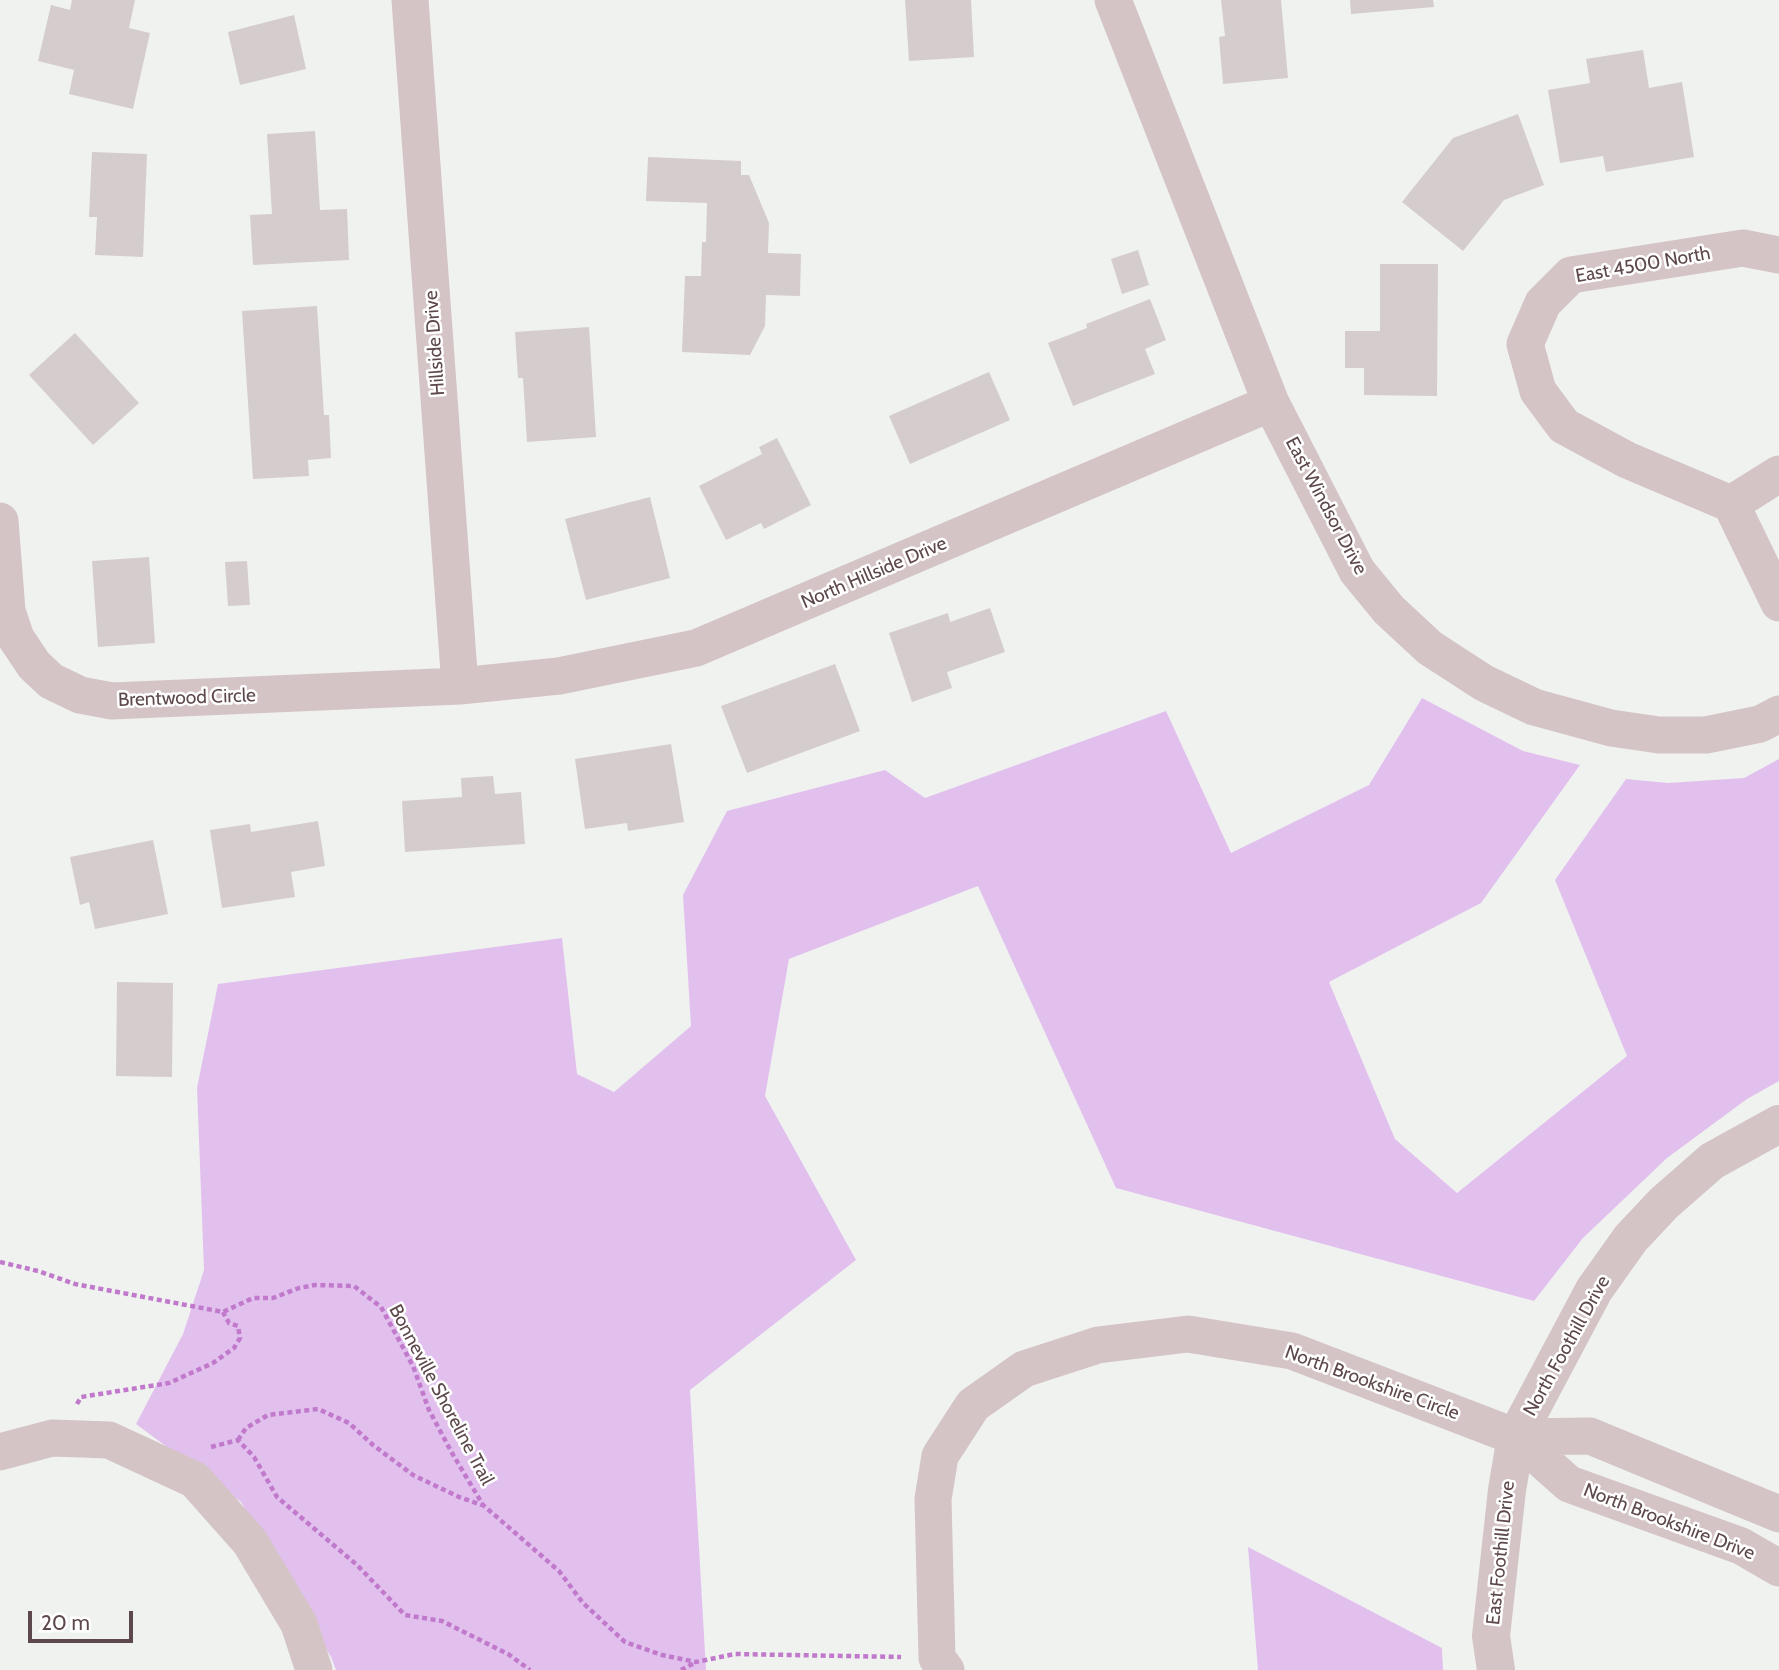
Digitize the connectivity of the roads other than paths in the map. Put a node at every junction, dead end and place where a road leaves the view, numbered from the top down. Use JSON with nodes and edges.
{"nodes":[{"id":1,"x":410,"y":0,"type":"edge"},
{"id":2,"x":1113,"y":0,"type":"edge"},
{"id":3,"x":1779,"y":255,"type":"edge"},
{"id":4,"x":1271,"y":403,"type":"junction"},
{"id":5,"x":1779,"y":474,"type":"edge"},
{"id":6,"x":1731,"y":503,"type":"junction"},
{"id":7,"x":0,"y":521,"type":"edge"},
{"id":8,"x":1779,"y":603,"type":"edge"},
{"id":9,"x":460,"y":686,"type":"junction"},
{"id":10,"x":1779,"y":714,"type":"edge"},
{"id":11,"x":1779,"y":1124,"type":"edge"},
{"id":12,"x":1516,"y":1437,"type":"junction"},
{"id":13,"x":0,"y":1452,"type":"edge"},
{"id":14,"x":1779,"y":1514,"type":"edge"},
{"id":15,"x":1779,"y":1568,"type":"edge"},
{"id":16,"x":941,"y":1664,"type":"edge"},
{"id":17,"x":314,"y":1670,"type":"edge"},
{"id":18,"x":1496,"y":1670,"type":"edge"}],
"edges":[{"from":1,"to":9,"type":"street","name":"Hillside Drive"},
{"from":2,"to":4,"type":"street","name":"East Windsor Drive"},
{"from":3,"to":6,"type":"street","name":"East 4500 North"},
{"from":4,"to":9,"type":"street","name":"North Hillside Drive"},
{"from":4,"to":10,"type":"street","name":"East Windsor Drive"},
{"from":5,"to":6,"type":"street"},
{"from":6,"to":8,"type":"street"},
{"from":7,"to":9,"type":"street","name":"Brentwood Circle"},
{"from":11,"to":12,"type":"street","name":"North Foothill Drive"},
{"from":12,"to":14,"type":"street"},
{"from":12,"to":15,"type":"street","name":"North Brookshire Drive"},
{"from":12,"to":16,"type":"street","name":"North Brookshire Circle"},
{"from":12,"to":18,"type":"street","name":"East Foothill Drive"},
{"from":13,"to":17,"type":"street"}]}
